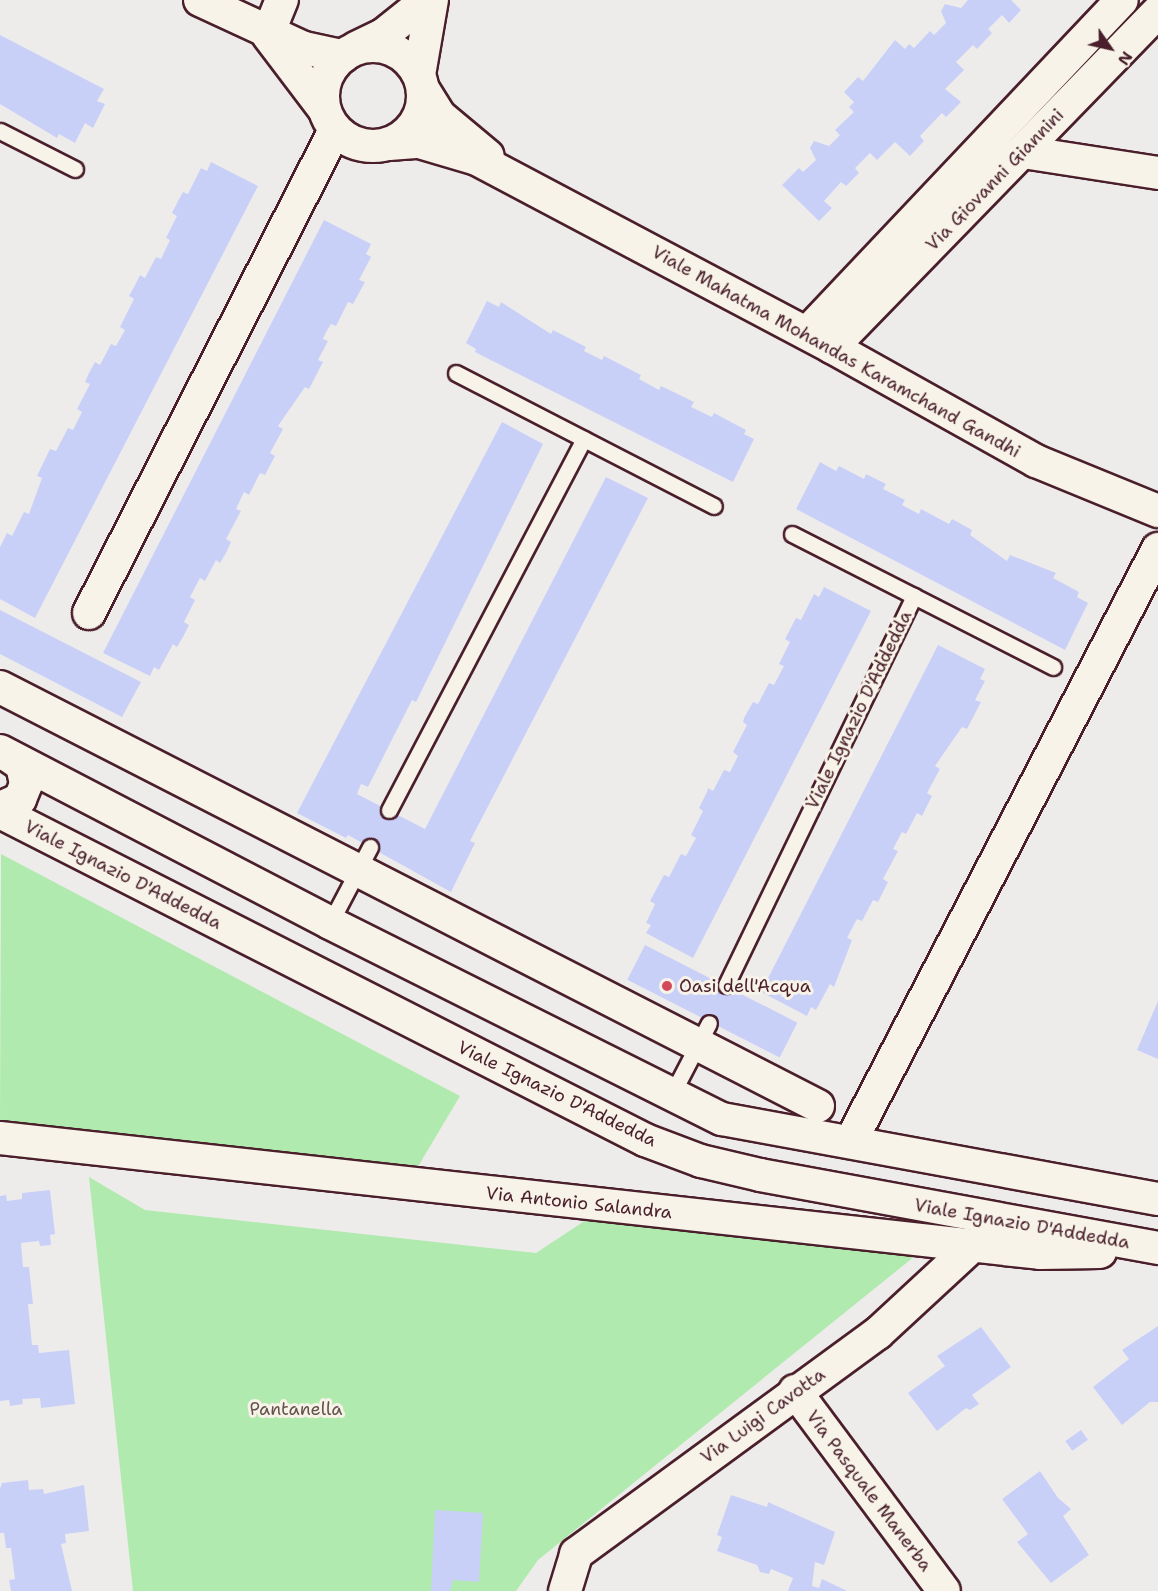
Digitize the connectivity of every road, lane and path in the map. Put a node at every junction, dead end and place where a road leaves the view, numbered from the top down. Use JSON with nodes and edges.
{"nodes":[{"id":1,"x":200,"y":0,"type":"edge"},
{"id":2,"x":282,"y":0,"type":"edge"},
{"id":3,"x":427,"y":0,"type":"edge"},
{"id":4,"x":432,"y":0,"type":"edge"},
{"id":5,"x":1116,"y":2,"type":"edge"},
{"id":6,"x":1149,"y":21,"type":"edge"},
{"id":7,"x":268,"y":34,"type":"junction"},
{"id":8,"x":349,"y":52,"type":"junction"},
{"id":9,"x":421,"y":82,"type":"junction"},
{"id":10,"x":330,"y":120,"type":"junction"},
{"id":11,"x":0,"y":131,"type":"edge"},
{"id":12,"x":389,"y":144,"type":"junction"},
{"id":13,"x":1023,"y":152,"type":"junction"},
{"id":14,"x":75,"y":169,"type":"dead end"},
{"id":15,"x":1158,"y":173,"type":"edge"},
{"id":16,"x":519,"y":180,"type":"junction"},
{"id":17,"x":819,"y":340,"type":"junction"},
{"id":18,"x":456,"y":373,"type":"dead end"},
{"id":19,"x":584,"y":439,"type":"junction"},
{"id":20,"x":714,"y":506,"type":"dead end"},
{"id":21,"x":1158,"y":511,"type":"edge"},
{"id":22,"x":792,"y":534,"type":"dead end"},
{"id":23,"x":1158,"y":549,"type":"edge"},
{"id":24,"x":914,"y":596,"type":"junction"},
{"id":25,"x":89,"y":613,"type":"dead end"},
{"id":26,"x":1053,"y":667,"type":"dead end"},
{"id":27,"x":0,"y":687,"type":"edge"},
{"id":28,"x":3,"y":754,"type":"edge"},
{"id":29,"x":0,"y":810,"type":"edge"},
{"id":30,"x":389,"y":810,"type":"dead end"},
{"id":31,"x":364,"y":859,"type":"junction"},
{"id":32,"x":330,"y":923,"type":"junction"},
{"id":33,"x":726,"y":985,"type":"dead end"},
{"id":34,"x":703,"y":1034,"type":"junction"},
{"id":35,"x":671,"y":1096,"type":"junction"},
{"id":36,"x":818,"y":1106,"type":"dead end"},
{"id":37,"x":0,"y":1138,"type":"edge"},
{"id":38,"x":851,"y":1141,"type":"junction"},
{"id":39,"x":1158,"y":1199,"type":"edge"},
{"id":40,"x":972,"y":1246,"type":"junction"},
{"id":41,"x":1158,"y":1250,"type":"edge"},
{"id":42,"x":795,"y":1391,"type":"junction"},
{"id":43,"x":565,"y":1591,"type":"edge"},
{"id":44,"x":944,"y":1591,"type":"edge"}],
"edges":[{"from":1,"to":7,"type":"street"},
{"from":2,"to":7,"type":"street"},
{"from":3,"to":8,"type":"street"},
{"from":4,"to":9,"type":"street"},
{"from":5,"to":6,"type":"street"},
{"from":5,"to":17,"type":"street","name":"Via Giovanni Giannini"},
{"from":6,"to":13,"type":"street","name":"Via Giovanni Giannini"},
{"from":7,"to":8,"type":"street"},
{"from":7,"to":10,"type":"street"},
{"from":8,"to":9,"type":"street"},
{"from":8,"to":10,"type":"street"},
{"from":9,"to":12,"type":"street"},
{"from":9,"to":16,"type":"street","name":"Viale Mahatma Mohandas Karamchand Gandhi"},
{"from":10,"to":12,"type":"street"},
{"from":10,"to":25,"type":"street"},
{"from":11,"to":14,"type":"lane"},
{"from":12,"to":16,"type":"street","name":"Viale Mahatma Mohandas Karamchand Gandhi"},
{"from":13,"to":15,"type":"street"},
{"from":13,"to":17,"type":"street","name":"Via Giovanni Giannini"},
{"from":16,"to":17,"type":"street","name":"Viale Mahatma Mohandas Karamchand Gandhi"},
{"from":17,"to":21,"type":"street","name":"Viale Mahatma Mohandas Karamchand Gandhi"},
{"from":18,"to":19,"type":"lane"},
{"from":19,"to":20,"type":"lane"},
{"from":19,"to":30,"type":"lane"},
{"from":22,"to":24,"type":"lane","name":"Viale Ignazio D'Addedda"},
{"from":23,"to":38,"type":"street"},
{"from":24,"to":26,"type":"lane","name":"Viale Ignazio D'Addedda"},
{"from":24,"to":33,"type":"lane","name":"Viale Ignazio D'Addedda"},
{"from":27,"to":31,"type":"street"},
{"from":28,"to":29,"type":"street"},
{"from":28,"to":32,"type":"street"},
{"from":29,"to":41,"type":"street","name":"Viale Ignazio D'Addedda"},
{"from":31,"to":32,"type":"lane"},
{"from":31,"to":34,"type":"street"},
{"from":32,"to":35,"type":"street"},
{"from":34,"to":35,"type":"lane"},
{"from":34,"to":36,"type":"street"},
{"from":35,"to":38,"type":"street"},
{"from":37,"to":40,"type":"street","name":"Via Antonio Salandra"},
{"from":38,"to":39,"type":"street"},
{"from":40,"to":41,"type":"street","name":"Via Antonio Salandra"},
{"from":40,"to":42,"type":"street","name":"Via Luigi Cavotta"},
{"from":42,"to":43,"type":"street","name":"Via Luigi Cavotta"},
{"from":42,"to":44,"type":"street","name":"Via Pasquale Manerba"}]}
